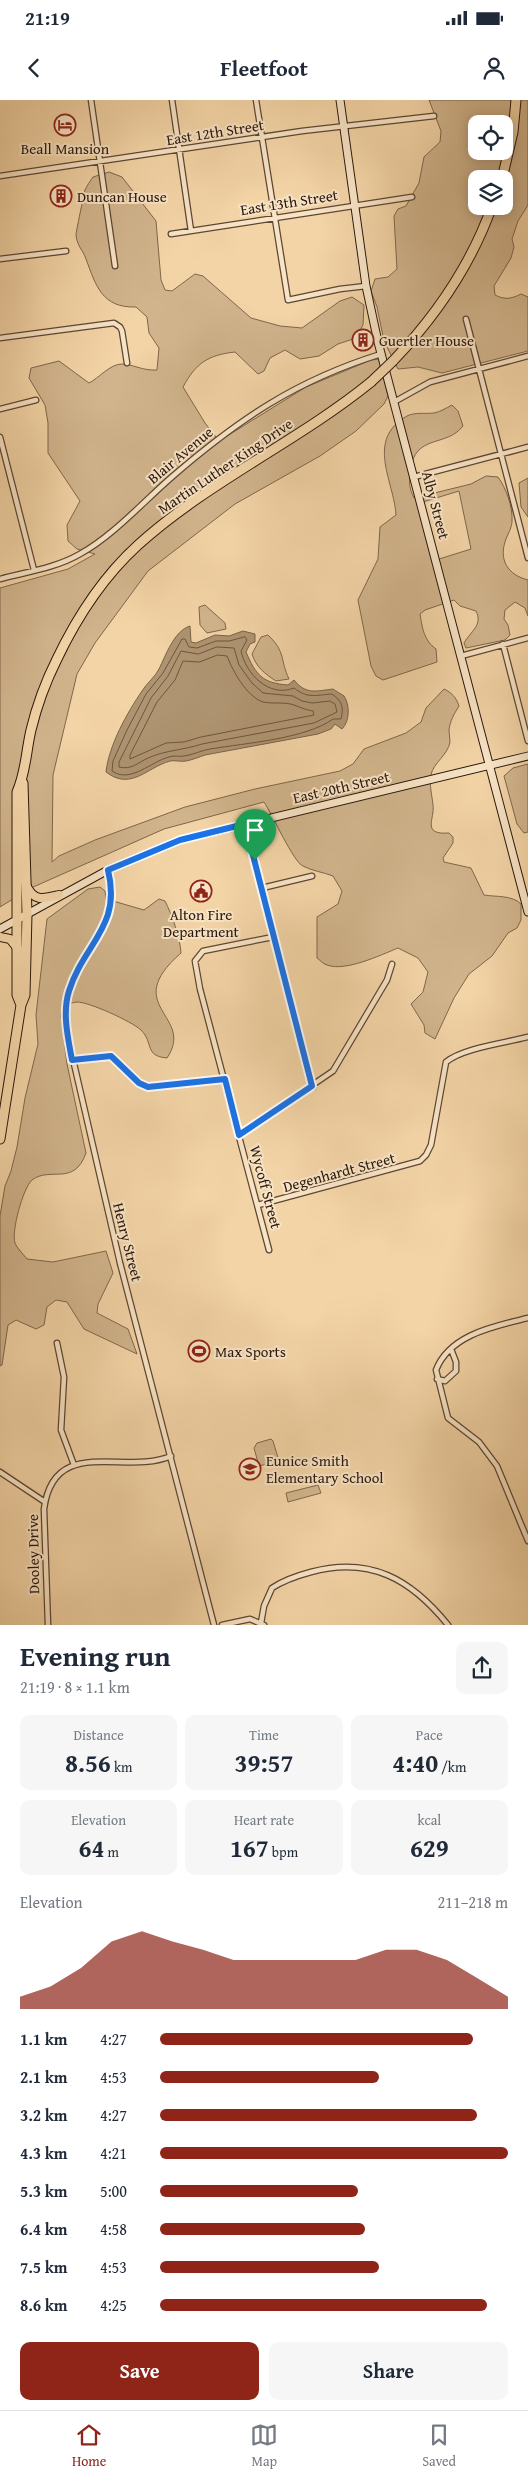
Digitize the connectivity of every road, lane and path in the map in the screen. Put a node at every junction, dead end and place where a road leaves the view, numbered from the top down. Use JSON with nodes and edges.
{"nodes":[{"id":1,"x":91,"y":100,"type":"edge"},
{"id":2,"x":172,"y":100,"type":"edge"},
{"id":3,"x":256,"y":100,"type":"edge"},
{"id":4,"x":340,"y":100,"type":"edge"},
{"id":5,"x":516,"y":100,"type":"edge"},
{"id":6,"x":434,"y":116,"type":"dead end"},
{"id":7,"x":344,"y":126,"type":"junction"},
{"id":8,"x":261,"y":138,"type":"junction"},
{"id":9,"x":180,"y":150,"type":"junction"},
{"id":10,"x":99,"y":162,"type":"junction"},
{"id":11,"x":504,"y":170,"type":"edge"},
{"id":12,"x":0,"y":176,"type":"edge"},
{"id":13,"x":412,"y":197,"type":"dead end"},
{"id":14,"x":354,"y":205,"type":"junction"},
{"id":15,"x":488,"y":215,"type":"edge"},
{"id":16,"x":274,"y":217,"type":"junction"},
{"id":17,"x":191,"y":231,"type":"junction"},
{"id":18,"x":171,"y":234,"type":"dead end"},
{"id":19,"x":66,"y":251,"type":"dead end"},
{"id":20,"x":0,"y":259,"type":"edge"},
{"id":21,"x":115,"y":266,"type":"dead end"},
{"id":22,"x":366,"y":286,"type":"junction"},
{"id":23,"x":466,"y":319,"type":"dead end"},
{"id":24,"x":0,"y":338,"type":"edge"},
{"id":25,"x":381,"y":354,"type":"junction"},
{"id":26,"x":528,"y":356,"type":"edge"},
{"id":27,"x":127,"y":363,"type":"dead end"},
{"id":28,"x":478,"y":369,"type":"junction"},
{"id":29,"x":36,"y":400,"type":"dead end"},
{"id":30,"x":394,"y":402,"type":"junction"},
{"id":31,"x":0,"y":409,"type":"edge"},
{"id":32,"x":0,"y":437,"type":"edge"},
{"id":33,"x":528,"y":447,"type":"edge"},
{"id":34,"x":500,"y":454,"type":"junction"},
{"id":35,"x":414,"y":476,"type":"junction"},
{"id":36,"x":528,"y":558,"type":"edge"},
{"id":37,"x":34,"y":570,"type":"junction"},
{"id":38,"x":0,"y":579,"type":"edge"},
{"id":39,"x":528,"y":638,"type":"edge"},
{"id":40,"x":503,"y":644,"type":"junction"},
{"id":41,"x":460,"y":656,"type":"junction"},
{"id":42,"x":528,"y":741,"type":"edge"},
{"id":43,"x":528,"y":756,"type":"edge"},
{"id":44,"x":490,"y":766,"type":"junction"},
{"id":45,"x":22,"y":780,"type":"junction"},
{"id":46,"x":245,"y":824,"type":"junction"},
{"id":47,"x":108,"y":870,"type":"junction"},
{"id":48,"x":312,"y":876,"type":"dead end"},
{"id":49,"x":26,"y":885,"type":"junction"},
{"id":50,"x":262,"y":888,"type":"junction"},
{"id":51,"x":59,"y":896,"type":"junction"},
{"id":52,"x":528,"y":912,"type":"edge"},
{"id":53,"x":27,"y":914,"type":"junction"},
{"id":54,"x":18,"y":919,"type":"junction"},
{"id":55,"x":0,"y":929,"type":"edge"},
{"id":56,"x":0,"y":937,"type":"edge"},
{"id":57,"x":273,"y":937,"type":"junction"},
{"id":58,"x":18,"y":949,"type":"junction"},
{"id":59,"x":392,"y":964,"type":"dead end"},
{"id":60,"x":20,"y":1005,"type":"junction"},
{"id":61,"x":528,"y":1037,"type":"edge"},
{"id":62,"x":72,"y":1060,"type":"junction"},
{"id":63,"x":225,"y":1079,"type":"junction"},
{"id":64,"x":312,"y":1086,"type":"junction"},
{"id":65,"x":239,"y":1135,"type":"junction"},
{"id":66,"x":0,"y":1139,"type":"edge"},
{"id":67,"x":258,"y":1205,"type":"junction"},
{"id":68,"x":269,"y":1250,"type":"dead end"},
{"id":69,"x":526,"y":1318,"type":"edge"},
{"id":70,"x":57,"y":1343,"type":"dead end"},
{"id":71,"x":451,"y":1349,"type":"junction"},
{"id":72,"x":437,"y":1379,"type":"junction"},
{"id":73,"x":171,"y":1456,"type":"junction"},
{"id":74,"x":74,"y":1464,"type":"junction"},
{"id":75,"x":0,"y":1472,"type":"edge"},
{"id":76,"x":46,"y":1502,"type":"junction"},
{"id":77,"x":528,"y":1540,"type":"edge"},
{"id":78,"x":262,"y":1624,"type":"edge"},
{"id":79,"x":48,"y":1625,"type":"edge"},
{"id":80,"x":214,"y":1625,"type":"edge"},
{"id":81,"x":222,"y":1625,"type":"edge"},
{"id":82,"x":448,"y":1625,"type":"edge"}],
"edges":[{"from":1,"to":10,"type":"street"},
{"from":2,"to":9,"type":"street"},
{"from":3,"to":8,"type":"street"},
{"from":4,"to":7,"type":"street","name":"Alby Street"},
{"from":5,"to":11,"type":"highway"},
{"from":6,"to":7,"type":"street","name":"East 12th Street"},
{"from":7,"to":8,"type":"street","name":"East 12th Street"},
{"from":7,"to":14,"type":"street","name":"Alby Street"},
{"from":8,"to":9,"type":"street","name":"East 12th Street"},
{"from":8,"to":16,"type":"street"},
{"from":9,"to":10,"type":"street","name":"East 12th Street"},
{"from":9,"to":17,"type":"street"},
{"from":10,"to":12,"type":"street","name":"East 12th Street"},
{"from":10,"to":21,"type":"street"},
{"from":13,"to":14,"type":"street","name":"East 13th Street"},
{"from":14,"to":16,"type":"street","name":"East 13th Street"},
{"from":14,"to":22,"type":"street","name":"Alby Street"},
{"from":15,"to":45,"type":"highway","name":"Martin Luther King Drive","bridge":true},
{"from":16,"to":17,"type":"street","name":"East 13th Street"},
{"from":16,"to":22,"type":"street"},
{"from":17,"to":18,"type":"street","name":"East 13th Street"},
{"from":19,"to":20,"type":"street"},
{"from":22,"to":25,"type":"street","name":"Alby Street"},
{"from":23,"to":28,"type":"street"},
{"from":24,"to":27,"type":"street"},
{"from":25,"to":30,"type":"street","name":"Alby Street"},
{"from":25,"to":37,"type":"street","name":"Blair Avenue"},
{"from":26,"to":28,"type":"street"},
{"from":28,"to":30,"type":"street"},
{"from":28,"to":34,"type":"street"},
{"from":29,"to":31,"type":"street"},
{"from":30,"to":35,"type":"street","name":"Alby Street"},
{"from":32,"to":37,"type":"street"},
{"from":33,"to":34,"type":"street"},
{"from":34,"to":35,"type":"street"},
{"from":34,"to":36,"type":"street"},
{"from":35,"to":41,"type":"street","name":"Alby Street"},
{"from":37,"to":38,"type":"street","name":"Blair Avenue"},
{"from":39,"to":40,"type":"street"},
{"from":40,"to":41,"type":"street"},
{"from":40,"to":42,"type":"street"},
{"from":41,"to":44,"type":"street","name":"Alby Street"},
{"from":43,"to":44,"type":"street","name":"East 20th Street"},
{"from":44,"to":46,"type":"street","name":"East 20th Street"},
{"from":44,"to":52,"type":"street","name":"Alby Street"},
{"from":45,"to":49,"type":"highway"},
{"from":45,"to":54,"type":"highway"},
{"from":46,"to":47,"type":"street","name":"East 20th Street"},
{"from":46,"to":50,"type":"street"},
{"from":47,"to":51,"type":"street","name":"East 20th Street"},
{"from":47,"to":62,"type":"street","name":"Henry Street"},
{"from":48,"to":50,"type":"street"},
{"from":49,"to":51,"type":"main road"},
{"from":49,"to":53,"type":"highway"},
{"from":50,"to":57,"type":"street"},
{"from":51,"to":53,"type":"street","name":"East 20th Street"},
{"from":53,"to":54,"type":"street","name":"East 20th Street"},
{"from":53,"to":60,"type":"highway"},
{"from":54,"to":55,"type":"street","name":"East 20th Street"},
{"from":54,"to":58,"type":"highway"},
{"from":56,"to":58,"type":"main road"},
{"from":57,"to":63,"type":"street","name":"Wycoff Street"},
{"from":57,"to":64,"type":"street"},
{"from":58,"to":60,"type":"highway"},
{"from":59,"to":64,"type":"street"},
{"from":60,"to":66,"type":"highway"},
{"from":61,"to":67,"type":"street","name":"Degenhardt Street"},
{"from":62,"to":63,"type":"street"},
{"from":62,"to":73,"type":"street","name":"Henry Street"},
{"from":63,"to":65,"type":"street","name":"Wycoff Street"},
{"from":64,"to":65,"type":"street"},
{"from":65,"to":67,"type":"street","name":"Wycoff Street"},
{"from":67,"to":68,"type":"street","name":"Wycoff Street"},
{"from":69,"to":71,"type":"street"},
{"from":70,"to":74,"type":"street"},
{"from":71,"to":72,"type":"street"},
{"from":71,"to":72,"type":"street"},
{"from":72,"to":77,"type":"street"},
{"from":73,"to":74,"type":"street"},
{"from":73,"to":80,"type":"street","name":"Henry Street"},
{"from":74,"to":76,"type":"street","name":"Dooley Drive"},
{"from":75,"to":76,"type":"street"},
{"from":76,"to":79,"type":"street","name":"Dooley Drive"},
{"from":78,"to":81,"type":"street"},
{"from":78,"to":82,"type":"street"}]}
